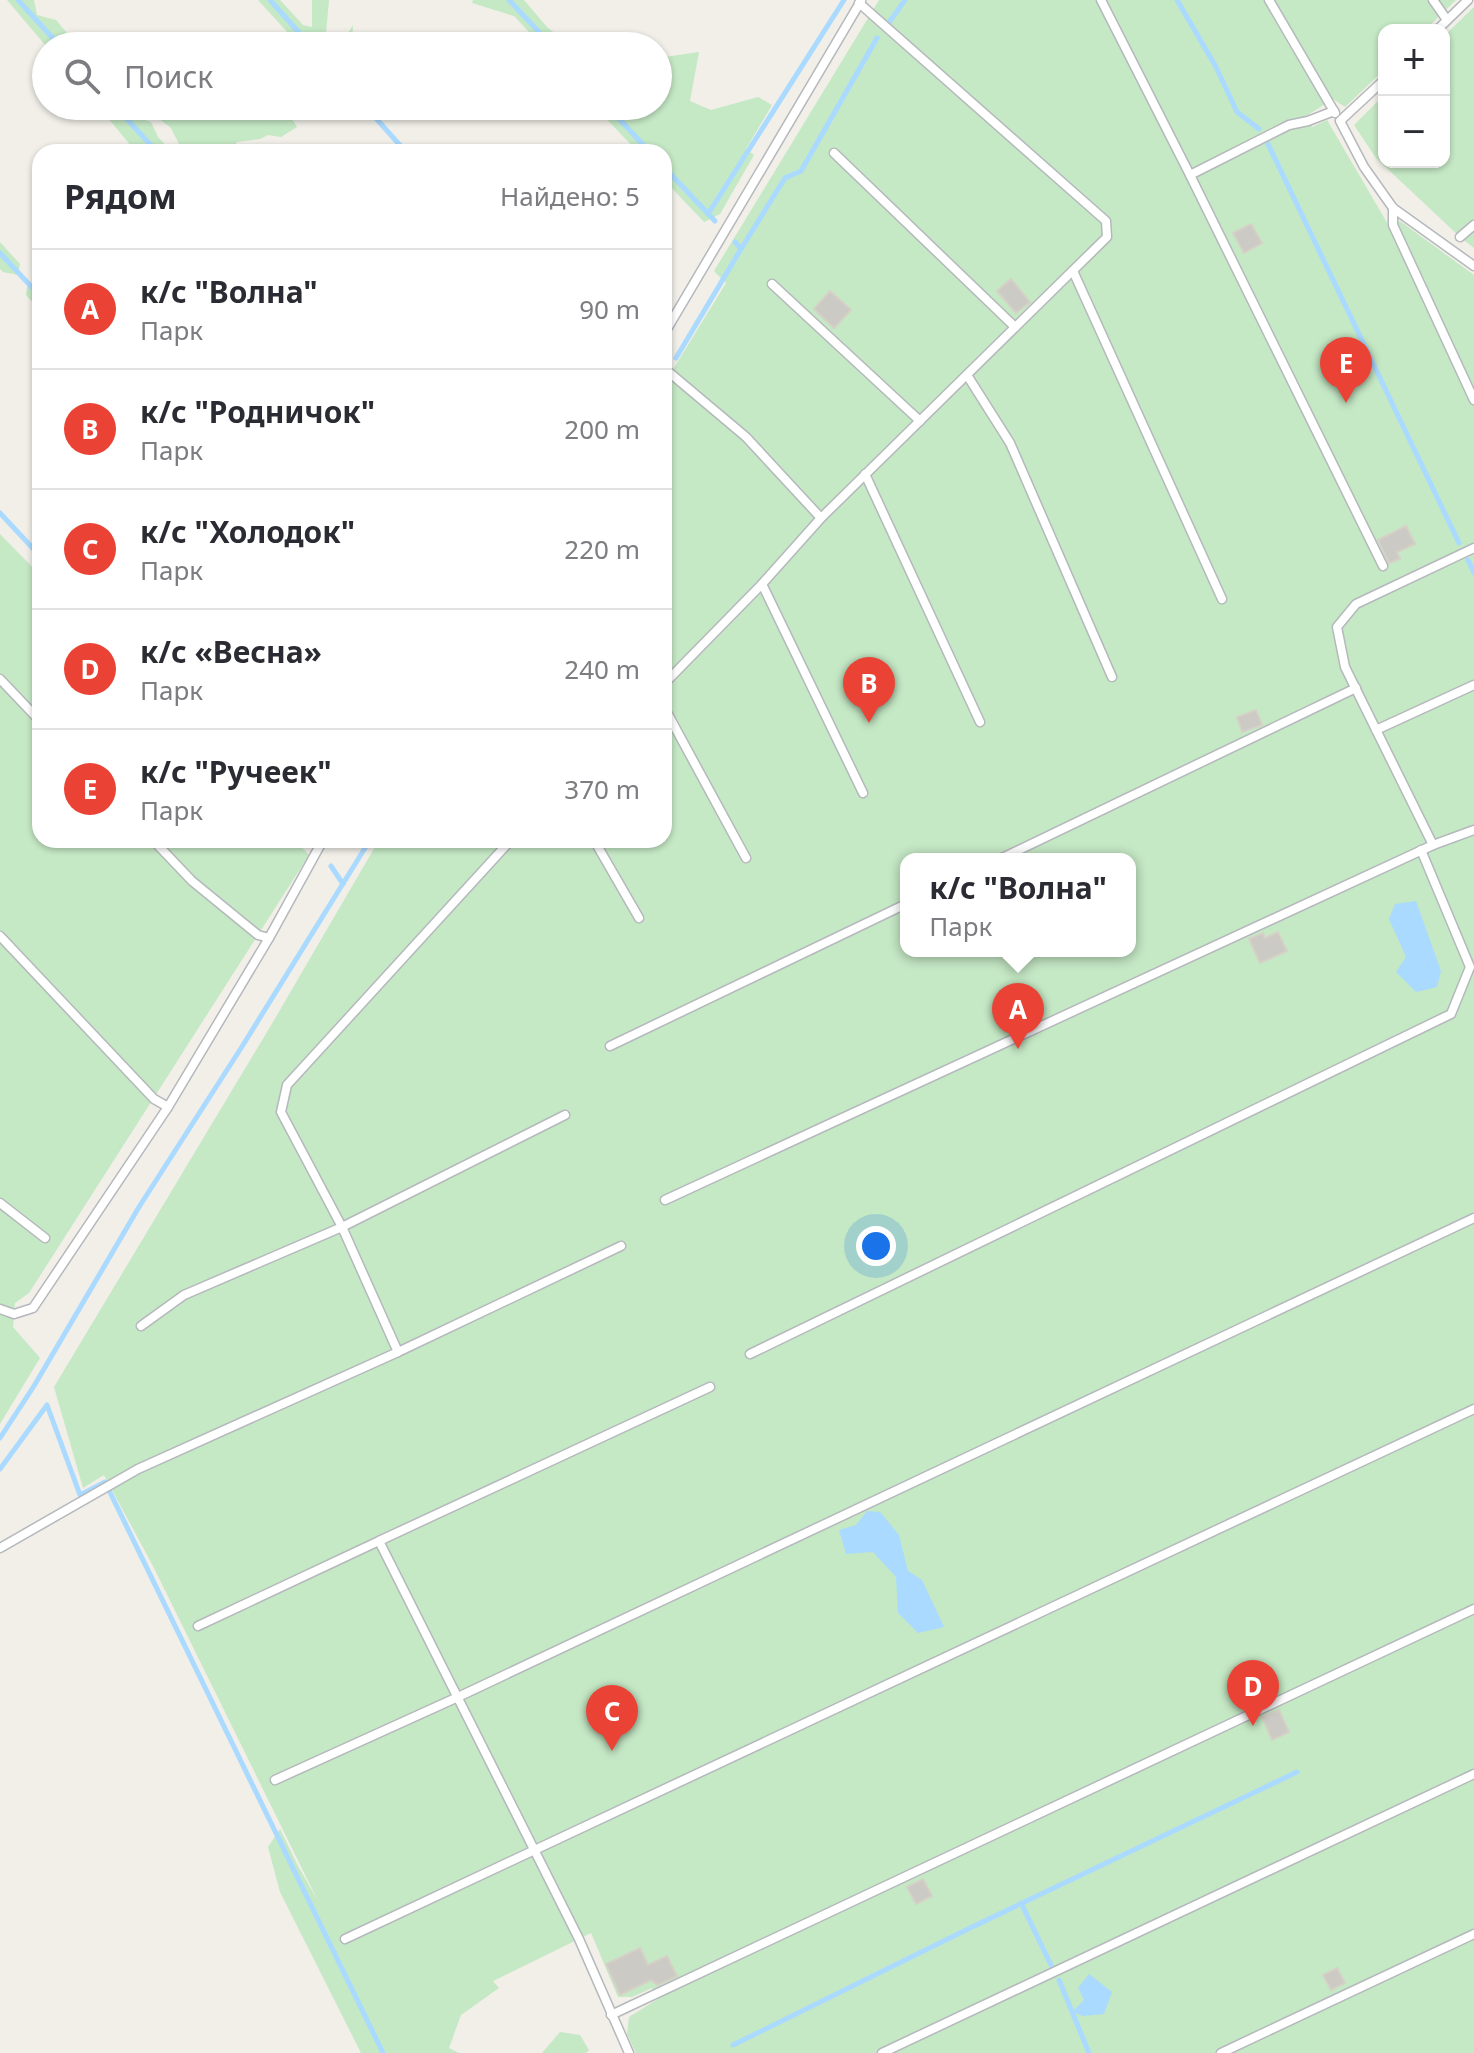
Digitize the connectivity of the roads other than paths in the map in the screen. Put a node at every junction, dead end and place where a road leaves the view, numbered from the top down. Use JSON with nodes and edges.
{"nodes":[{"id":1,"x":1101,"y":0,"type":"edge"},
{"id":2,"x":1269,"y":0,"type":"edge"},
{"id":3,"x":1433,"y":0,"type":"edge"},
{"id":4,"x":1468,"y":0,"type":"edge"},
{"id":5,"x":860,"y":2,"type":"edge"},
{"id":6,"x":1447,"y":20,"type":"junction"},
{"id":7,"x":1443,"y":24,"type":"edge"},
{"id":8,"x":1378,"y":86,"type":"edge"},
{"id":9,"x":1334,"y":111,"type":"junction"},
{"id":10,"x":1340,"y":121,"type":"junction"},
{"id":11,"x":834,"y":153,"type":"dead end"},
{"id":12,"x":1190,"y":175,"type":"junction"},
{"id":13,"x":1393,"y":208,"type":"junction"},
{"id":14,"x":1474,"y":225,"type":"edge"},
{"id":15,"x":1460,"y":237,"type":"dead end"},
{"id":16,"x":1474,"y":266,"type":"edge"},
{"id":17,"x":1073,"y":271,"type":"junction"},
{"id":18,"x":772,"y":284,"type":"dead end"},
{"id":19,"x":672,"y":320,"type":"edge"},
{"id":20,"x":1015,"y":327,"type":"junction"},
{"id":21,"x":672,"y":375,"type":"edge"},
{"id":22,"x":967,"y":375,"type":"junction"},
{"id":23,"x":1474,"y":400,"type":"edge"},
{"id":24,"x":920,"y":421,"type":"junction"},
{"id":25,"x":865,"y":474,"type":"junction"},
{"id":26,"x":821,"y":518,"type":"junction"},
{"id":27,"x":1474,"y":548,"type":"edge"},
{"id":28,"x":1383,"y":566,"type":"dead end"},
{"id":29,"x":762,"y":584,"type":"junction"},
{"id":30,"x":1222,"y":599,"type":"dead end"},
{"id":31,"x":672,"y":676,"type":"edge"},
{"id":32,"x":1112,"y":677,"type":"dead end"},
{"id":33,"x":0,"y":679,"type":"edge"},
{"id":34,"x":1474,"y":685,"type":"edge"},
{"id":35,"x":1356,"y":688,"type":"junction"},
{"id":36,"x":32,"y":713,"type":"edge"},
{"id":37,"x":672,"y":722,"type":"edge"},
{"id":38,"x":980,"y":722,"type":"dead end"},
{"id":39,"x":1376,"y":730,"type":"junction"},
{"id":40,"x":863,"y":793,"type":"dead end"},
{"id":41,"x":1474,"y":830,"type":"edge"},
{"id":42,"x":1433,"y":845,"type":"junction"},
{"id":43,"x":161,"y":848,"type":"edge"},
{"id":44,"x":319,"y":848,"type":"edge"},
{"id":45,"x":504,"y":848,"type":"edge"},
{"id":46,"x":599,"y":848,"type":"edge"},
{"id":47,"x":1421,"y":850,"type":"junction"},
{"id":48,"x":1012,"y":853,"type":"edge"},
{"id":49,"x":746,"y":858,"type":"dead end"},
{"id":50,"x":900,"y":907,"type":"edge"},
{"id":51,"x":639,"y":918,"type":"dead end"},
{"id":52,"x":0,"y":936,"type":"edge"},
{"id":53,"x":269,"y":938,"type":"junction"},
{"id":54,"x":1472,"y":966,"type":"edge"},
{"id":55,"x":610,"y":1046,"type":"dead end"},
{"id":56,"x":168,"y":1107,"type":"junction"},
{"id":57,"x":565,"y":1115,"type":"dead end"},
{"id":58,"x":665,"y":1200,"type":"dead end"},
{"id":59,"x":0,"y":1203,"type":"edge"},
{"id":60,"x":1474,"y":1218,"type":"edge"},
{"id":61,"x":342,"y":1227,"type":"junction"},
{"id":62,"x":45,"y":1238,"type":"dead end"},
{"id":63,"x":621,"y":1246,"type":"dead end"},
{"id":64,"x":0,"y":1309,"type":"edge"},
{"id":65,"x":141,"y":1326,"type":"dead end"},
{"id":66,"x":398,"y":1352,"type":"junction"},
{"id":67,"x":750,"y":1354,"type":"dead end"},
{"id":68,"x":710,"y":1387,"type":"dead end"},
{"id":69,"x":1474,"y":1409,"type":"edge"},
{"id":70,"x":379,"y":1541,"type":"junction"},
{"id":71,"x":0,"y":1548,"type":"edge"},
{"id":72,"x":1474,"y":1609,"type":"edge"},
{"id":73,"x":198,"y":1626,"type":"dead end"},
{"id":74,"x":458,"y":1697,"type":"junction"},
{"id":75,"x":1474,"y":1774,"type":"edge"},
{"id":76,"x":275,"y":1780,"type":"dead end"},
{"id":77,"x":535,"y":1850,"type":"junction"},
{"id":78,"x":1474,"y":1934,"type":"edge"},
{"id":79,"x":345,"y":1939,"type":"dead end"},
{"id":80,"x":611,"y":2015,"type":"junction"},
{"id":81,"x":629,"y":2053,"type":"edge"},
{"id":82,"x":882,"y":2053,"type":"edge"},
{"id":83,"x":1221,"y":2053,"type":"edge"}],
"edges":[{"from":1,"to":12,"type":"lane"},
{"from":2,"to":9,"type":"lane"},
{"from":3,"to":6,"type":"lane"},
{"from":4,"to":6,"type":"lane"},
{"from":5,"to":17,"type":"lane"},
{"from":5,"to":19,"type":"lane"},
{"from":6,"to":7,"type":"lane"},
{"from":8,"to":10,"type":"lane"},
{"from":9,"to":10,"type":"lane"},
{"from":9,"to":12,"type":"lane"},
{"from":10,"to":13,"type":"lane"},
{"from":11,"to":20,"type":"lane"},
{"from":12,"to":28,"type":"lane"},
{"from":13,"to":16,"type":"lane"},
{"from":13,"to":23,"type":"lane"},
{"from":14,"to":15,"type":"lane"},
{"from":17,"to":20,"type":"lane"},
{"from":17,"to":30,"type":"lane"},
{"from":18,"to":24,"type":"lane"},
{"from":20,"to":22,"type":"lane"},
{"from":21,"to":26,"type":"lane"},
{"from":22,"to":24,"type":"lane"},
{"from":22,"to":32,"type":"lane"},
{"from":24,"to":25,"type":"lane"},
{"from":25,"to":26,"type":"lane"},
{"from":25,"to":38,"type":"lane"},
{"from":26,"to":29,"type":"lane"},
{"from":27,"to":35,"type":"lane"},
{"from":29,"to":31,"type":"lane"},
{"from":29,"to":40,"type":"lane"},
{"from":33,"to":36,"type":"lane"},
{"from":34,"to":39,"type":"lane"},
{"from":35,"to":39,"type":"lane"},
{"from":35,"to":48,"type":"lane"},
{"from":37,"to":49,"type":"lane"},
{"from":39,"to":42,"type":"lane"},
{"from":41,"to":42,"type":"lane"},
{"from":42,"to":47,"type":"lane"},
{"from":43,"to":53,"type":"lane"},
{"from":44,"to":53,"type":"lane"},
{"from":45,"to":61,"type":"lane"},
{"from":46,"to":51,"type":"lane"},
{"from":47,"to":54,"type":"lane"},
{"from":47,"to":58,"type":"lane"},
{"from":50,"to":55,"type":"lane"},
{"from":52,"to":56,"type":"lane"},
{"from":53,"to":56,"type":"lane"},
{"from":54,"to":67,"type":"lane"},
{"from":56,"to":64,"type":"lane"},
{"from":57,"to":61,"type":"lane"},
{"from":59,"to":62,"type":"lane"},
{"from":60,"to":74,"type":"lane"},
{"from":61,"to":65,"type":"lane"},
{"from":61,"to":66,"type":"lane"},
{"from":63,"to":66,"type":"lane"},
{"from":66,"to":71,"type":"lane"},
{"from":68,"to":70,"type":"lane"},
{"from":69,"to":77,"type":"lane"},
{"from":70,"to":73,"type":"lane"},
{"from":70,"to":74,"type":"lane"},
{"from":72,"to":80,"type":"lane"},
{"from":74,"to":76,"type":"lane"},
{"from":74,"to":77,"type":"lane"},
{"from":75,"to":82,"type":"lane"},
{"from":77,"to":79,"type":"lane"},
{"from":77,"to":80,"type":"lane"},
{"from":78,"to":83,"type":"lane"},
{"from":80,"to":81,"type":"lane"}]}
